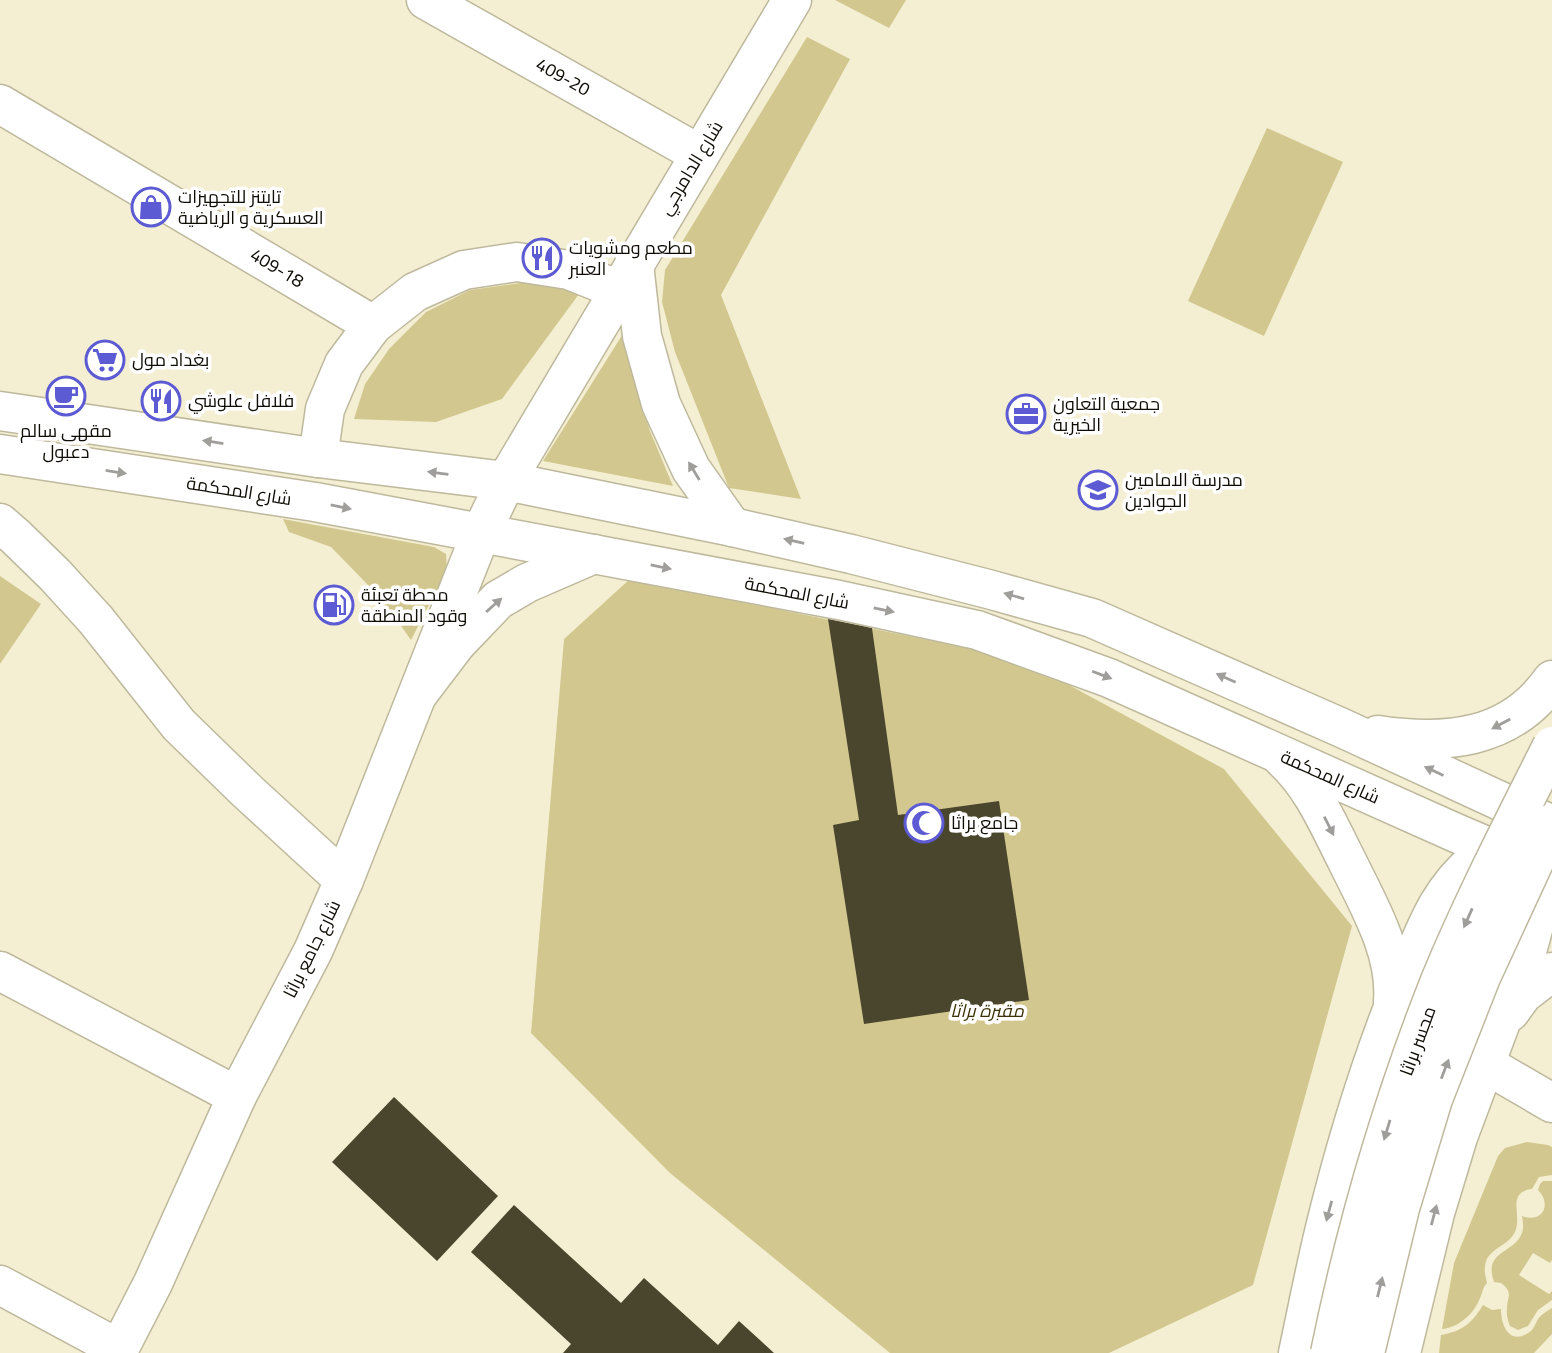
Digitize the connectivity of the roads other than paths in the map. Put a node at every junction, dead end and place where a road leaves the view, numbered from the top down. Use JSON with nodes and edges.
{"nodes":[{"id":1,"x":426,"y":0,"type":"edge"},
{"id":2,"x":792,"y":0,"type":"edge"},
{"id":3,"x":0,"y":104,"type":"edge"},
{"id":4,"x":699,"y":154,"type":"junction"},
{"id":5,"x":626,"y":277,"type":"junction"},
{"id":6,"x":373,"y":325,"type":"junction"},
{"id":7,"x":0,"y":411,"type":"edge"},
{"id":8,"x":0,"y":454,"type":"edge"},
{"id":9,"x":318,"y":458,"type":"junction"},
{"id":10,"x":506,"y":481,"type":"junction"},
{"id":11,"x":0,"y":523,"type":"edge"},
{"id":12,"x":732,"y":527,"type":"junction"},
{"id":13,"x":481,"y":533,"type":"junction"},
{"id":14,"x":594,"y":554,"type":"junction"},
{"id":15,"x":1552,"y":680,"type":"edge"},
{"id":16,"x":1552,"y":690,"type":"edge"},
{"id":17,"x":418,"y":694,"type":"junction"},
{"id":18,"x":1342,"y":728,"type":"junction"},
{"id":19,"x":1543,"y":744,"type":"edge"},
{"id":20,"x":1275,"y":752,"type":"junction"},
{"id":21,"x":1552,"y":824,"type":"edge"},
{"id":22,"x":1484,"y":827,"type":"junction"},
{"id":23,"x":1548,"y":873,"type":"edge"},
{"id":24,"x":344,"y":880,"type":"junction"},
{"id":25,"x":0,"y":971,"type":"edge"},
{"id":26,"x":1552,"y":972,"type":"edge"},
{"id":27,"x":1390,"y":1015,"type":"junction"},
{"id":28,"x":1492,"y":1046,"type":"junction"},
{"id":29,"x":237,"y":1096,"type":"junction"},
{"id":30,"x":1552,"y":1103,"type":"edge"},
{"id":31,"x":0,"y":1285,"type":"edge"},
{"id":32,"x":118,"y":1351,"type":"edge"},
{"id":33,"x":1298,"y":1353,"type":"edge"},
{"id":34,"x":1331,"y":1353,"type":"edge"},
{"id":35,"x":1365,"y":1353,"type":"edge"},
{"id":36,"x":1401,"y":1353,"type":"edge"}],
"edges":[{"from":1,"to":4,"type":"main road","name":"409-20"},
{"from":2,"to":4,"type":"main road","name":"شارع الدامرجي"},
{"from":3,"to":6,"type":"main road","name":"409-18"},
{"from":4,"to":5,"type":"main road","name":"شارع الدامرجي"},
{"from":5,"to":6,"type":"main road"},
{"from":5,"to":10,"type":"main road","name":"شارع الدامرجي"},
{"from":12,"to":5,"type":"main road","one_way":true},
{"from":6,"to":9,"type":"main road"},
{"from":9,"to":7,"type":"main road","name":"شارع المحكمة","one_way":true},
{"from":8,"to":13,"type":"main road","name":"شارع المحكمة","one_way":true},
{"from":10,"to":9,"type":"main road","name":"شارع المحكمة","one_way":true},
{"from":10,"to":12,"type":"main road","name":"شارع المحكمة"},
{"from":10,"to":13,"type":"main road","name":"شارع الدامرجي"},
{"from":11,"to":24,"type":"main road"},
{"from":18,"to":12,"type":"main road","name":"شارع المحكمة","one_way":true},
{"from":13,"to":14,"type":"main road","name":"شارع المحكمة"},
{"from":13,"to":17,"type":"main road","name":"شارع جامع براثا"},
{"from":17,"to":14,"type":"main road","one_way":true},
{"from":14,"to":20,"type":"main road","name":"شارع المحكمة","one_way":true},
{"from":15,"to":18,"type":"main road","one_way":true},
{"from":16,"to":19,"type":"main road","name":"مجسر براثا"},
{"from":17,"to":24,"type":"main road","name":"شارع جامع براثا"},
{"from":22,"to":18,"type":"main road","name":"شارع المحكمة","one_way":true},
{"from":19,"to":34,"type":"main road","name":"مجسر براثا","one_way":true,"bridge":true},
{"from":20,"to":22,"type":"main road","name":"شارع المحكمة"},
{"from":20,"to":27,"type":"main road","one_way":true},
{"from":21,"to":22,"type":"main road","name":"شارع المحكمة"},
{"from":35,"to":21,"type":"main road","name":"مجسر براثا","one_way":true,"bridge":true},
{"from":22,"to":23,"type":"main road","name":"شارع المحكمة"},
{"from":22,"to":27,"type":"main road"},
{"from":23,"to":28,"type":"main road"},
{"from":24,"to":29,"type":"main road","name":"شارع جامع براثا"},
{"from":25,"to":29,"type":"main road"},
{"from":26,"to":28,"type":"main road"},
{"from":27,"to":28,"type":"main road"},
{"from":27,"to":33,"type":"main road","one_way":true},
{"from":28,"to":30,"type":"main road"},
{"from":36,"to":28,"type":"main road","one_way":true},
{"from":29,"to":32,"type":"main road","name":"شارع جامع براثا"},
{"from":31,"to":32,"type":"main road"}]}
